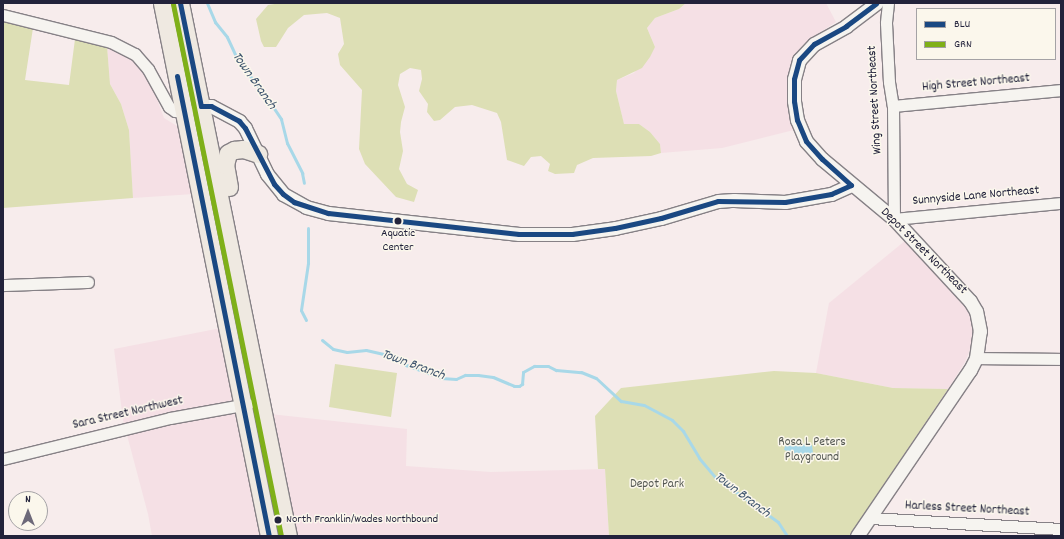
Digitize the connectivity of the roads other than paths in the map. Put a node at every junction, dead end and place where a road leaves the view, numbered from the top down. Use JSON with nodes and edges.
{"nodes":[{"id":1,"x":162,"y":3,"type":"edge"},
{"id":2,"x":180,"y":3,"type":"edge"},
{"id":3,"x":876,"y":3,"type":"edge"},
{"id":4,"x":888,"y":3,"type":"edge"},
{"id":5,"x":3,"y":15,"type":"edge"},
{"id":6,"x":1061,"y":90,"type":"edge"},
{"id":7,"x":201,"y":106,"type":"junction"},
{"id":8,"x":893,"y":106,"type":"junction"},
{"id":9,"x":185,"y":112,"type":"junction"},
{"id":10,"x":258,"y":154,"type":"junction"},
{"id":11,"x":852,"y":185,"type":"junction"},
{"id":12,"x":1061,"y":203,"type":"edge"},
{"id":13,"x":894,"y":219,"type":"junction"},
{"id":14,"x":233,"y":264,"type":"junction"},
{"id":15,"x":88,"y":282,"type":"dead end"},
{"id":16,"x":3,"y":285,"type":"edge"},
{"id":17,"x":976,"y":358,"type":"junction"},
{"id":18,"x":1061,"y":359,"type":"edge"},
{"id":19,"x":260,"y":402,"type":"junction"},
{"id":20,"x":243,"y":405,"type":"junction"},
{"id":21,"x":3,"y":458,"type":"edge"},
{"id":22,"x":870,"y":518,"type":"junction"},
{"id":23,"x":1061,"y":529,"type":"edge"},
{"id":24,"x":269,"y":536,"type":"edge"},
{"id":25,"x":288,"y":536,"type":"edge"},
{"id":26,"x":858,"y":536,"type":"edge"}],
"edges":[{"from":1,"to":9,"type":"main road"},
{"from":2,"to":7,"type":"main road"},
{"from":3,"to":11,"type":"street","name":"Depot Street Northeast"},
{"from":4,"to":8,"type":"street","name":"Wing Street Northeast"},
{"from":5,"to":9,"type":"street"},
{"from":6,"to":8,"type":"street","name":"High Street Northeast"},
{"from":7,"to":9,"type":"street"},
{"from":7,"to":10,"type":"street"},
{"from":7,"to":14,"type":"main road"},
{"from":8,"to":13,"type":"street","name":"Wing Street Northeast"},
{"from":9,"to":20,"type":"main road"},
{"from":10,"to":11,"type":"street"},
{"from":10,"to":14,"type":"main road"},
{"from":11,"to":13,"type":"street","name":"Depot Street Northeast"},
{"from":12,"to":13,"type":"street","name":"Sunnyside Lane Northeast"},
{"from":13,"to":17,"type":"street","name":"Depot Street Northeast"},
{"from":14,"to":19,"type":"main road"},
{"from":15,"to":16,"type":"street"},
{"from":17,"to":18,"type":"street"},
{"from":17,"to":22,"type":"street","name":"Depot Street Northeast"},
{"from":19,"to":20,"type":"street","name":"Sara Street Northwest"},
{"from":19,"to":25,"type":"main road"},
{"from":20,"to":21,"type":"street","name":"Sara Street Northwest"},
{"from":20,"to":24,"type":"main road"},
{"from":22,"to":23,"type":"street","name":"Harless Street Northeast"},
{"from":22,"to":26,"type":"street","name":"Depot Street Northeast"}]}
